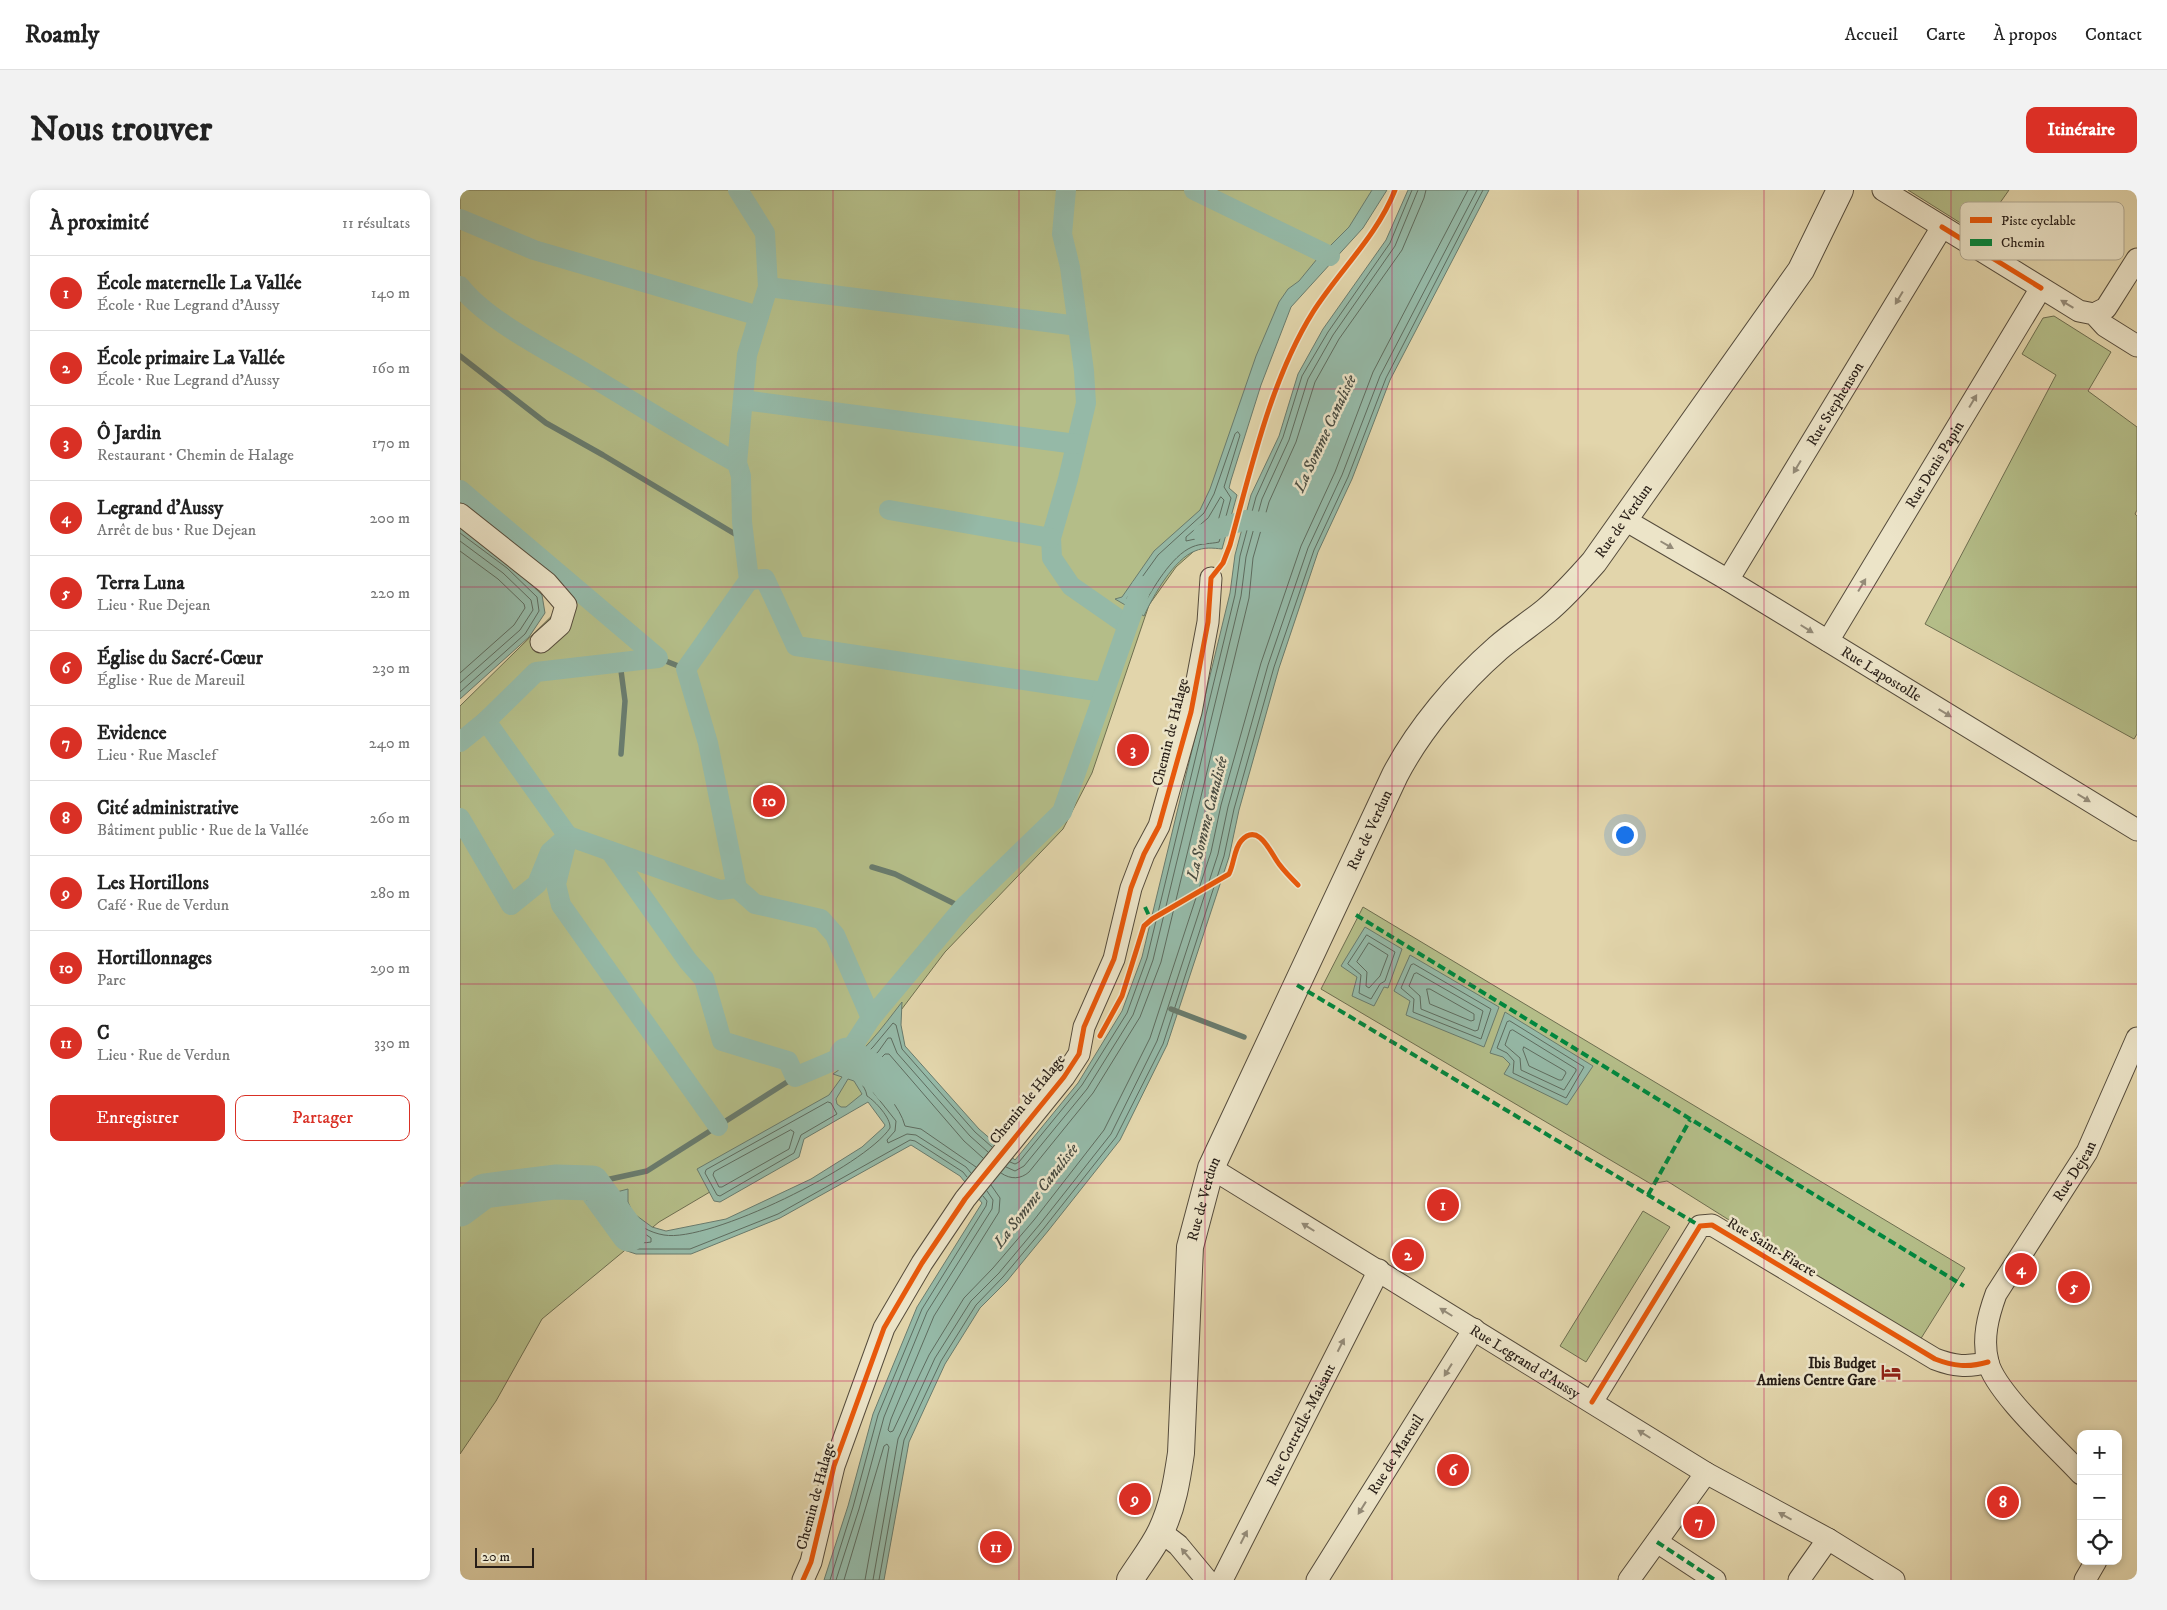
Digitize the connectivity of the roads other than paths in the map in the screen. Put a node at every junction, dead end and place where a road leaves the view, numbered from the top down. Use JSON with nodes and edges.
{"nodes":[{"id":1,"x":1840,"y":190,"type":"edge"},
{"id":2,"x":1882,"y":190,"type":"edge"},
{"id":3,"x":1942,"y":227,"type":"junction"},
{"id":4,"x":1960,"y":238,"type":"edge"},
{"id":5,"x":2137,"y":259,"type":"edge"},
{"id":6,"x":1996,"y":260,"type":"edge"},
{"id":7,"x":2041,"y":288,"type":"junction"},
{"id":8,"x":2094,"y":314,"type":"junction"},
{"id":9,"x":2137,"y":346,"type":"edge"},
{"id":10,"x":460,"y":514,"type":"edge"},
{"id":11,"x":1625,"y":520,"type":"junction"},
{"id":12,"x":1211,"y":578,"type":"dead end"},
{"id":13,"x":1728,"y":580,"type":"junction"},
{"id":14,"x":542,"y":642,"type":"dead end"},
{"id":15,"x":1828,"y":642,"type":"junction"},
{"id":16,"x":2137,"y":830,"type":"edge"},
{"id":17,"x":2137,"y":1038,"type":"edge"},
{"id":18,"x":1211,"y":1168,"type":"junction"},
{"id":19,"x":1379,"y":1270,"type":"junction"},
{"id":20,"x":1474,"y":1329,"type":"junction"},
{"id":21,"x":1988,"y":1362,"type":"junction"},
{"id":22,"x":1592,"y":1402,"type":"junction"},
{"id":23,"x":2077,"y":1470,"type":"edge"},
{"id":24,"x":1706,"y":1473,"type":"junction"},
{"id":25,"x":1161,"y":1532,"type":"junction"},
{"id":26,"x":1828,"y":1539,"type":"junction"},
{"id":27,"x":1656,"y":1542,"type":"junction"},
{"id":28,"x":2093,"y":1565,"type":"edge"},
{"id":29,"x":803,"y":1580,"type":"edge"},
{"id":30,"x":1130,"y":1580,"type":"edge"},
{"id":31,"x":1207,"y":1580,"type":"edge"},
{"id":32,"x":1222,"y":1580,"type":"edge"},
{"id":33,"x":1317,"y":1580,"type":"edge"},
{"id":34,"x":1629,"y":1580,"type":"edge"},
{"id":35,"x":1715,"y":1580,"type":"edge"},
{"id":36,"x":1799,"y":1580,"type":"edge"},
{"id":37,"x":1894,"y":1580,"type":"edge"},
{"id":38,"x":2084,"y":1580,"type":"edge"}],
"edges":[{"from":1,"to":11,"type":"street","name":"Rue de Verdun"},
{"from":2,"to":3,"type":"street"},
{"from":3,"to":4,"type":"street"},
{"from":3,"to":13,"type":"street","name":"Rue Stephenson","one_way":true},
{"from":5,"to":8,"type":"street"},
{"from":6,"to":7,"type":"street"},
{"from":8,"to":7,"type":"street","one_way":true},
{"from":15,"to":7,"type":"street","name":"Rue Denis Papin","one_way":true},
{"from":8,"to":9,"type":"street"},
{"from":10,"to":14,"type":"street"},
{"from":11,"to":13,"type":"street","name":"Rue Lapostolle","one_way":true},
{"from":11,"to":18,"type":"street","name":"Rue de Verdun"},
{"from":12,"to":29,"type":"street","name":"Chemin de Halage"},
{"from":13,"to":15,"type":"street","name":"Rue Lapostolle","one_way":true},
{"from":15,"to":16,"type":"street","name":"Rue Lapostolle","one_way":true},
{"from":17,"to":21,"type":"street","name":"Rue Dejean"},
{"from":19,"to":18,"type":"street","name":"Rue Legrand d'Aussy","one_way":true},
{"from":18,"to":25,"type":"street","name":"Rue de Verdun"},
{"from":20,"to":19,"type":"street","name":"Rue Legrand d'Aussy","one_way":true},
{"from":32,"to":19,"type":"street","name":"Rue Cottrelle-Maisant","one_way":true},
{"from":20,"to":22,"type":"street","name":"Rue Legrand d'Aussy"},
{"from":20,"to":33,"type":"street","name":"Rue de Mareuil","one_way":true},
{"from":21,"to":22,"type":"street","name":"Rue Saint-Fiacre"},
{"from":21,"to":23,"type":"street"},
{"from":24,"to":22,"type":"street","name":"Rue Legrand d'Aussy","one_way":true},
{"from":26,"to":24,"type":"street","name":"Rue Legrand d'Aussy","one_way":true},
{"from":24,"to":27,"type":"street"},
{"from":25,"to":30,"type":"street","name":"Rue de Verdun"},
{"from":31,"to":25,"type":"street","one_way":true},
{"from":26,"to":36,"type":"street"},
{"from":26,"to":37,"type":"street","name":"Rue Legrand d'Aussy"},
{"from":27,"to":34,"type":"street"},
{"from":27,"to":35,"type":"street"},
{"from":28,"to":38,"type":"street"}]}
